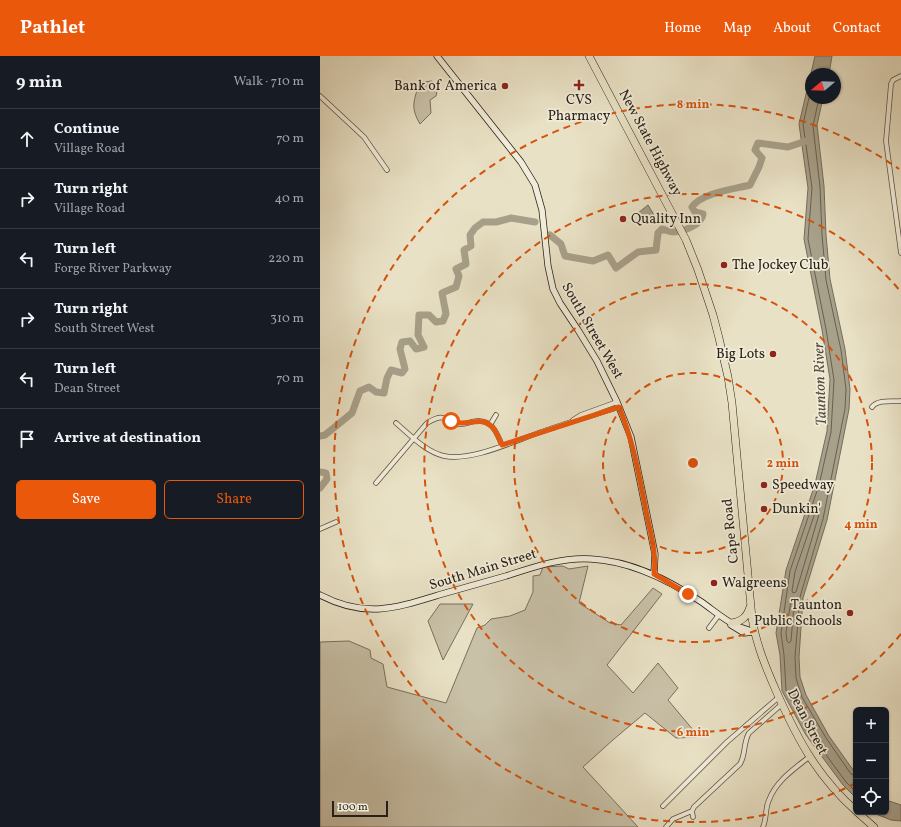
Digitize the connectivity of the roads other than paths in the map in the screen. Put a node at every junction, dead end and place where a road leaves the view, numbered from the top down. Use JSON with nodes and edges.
{"nodes":[{"id":1,"x":437,"y":56,"type":"edge"},
{"id":2,"x":589,"y":56,"type":"edge"},
{"id":3,"x":901,"y":76,"type":"edge"},
{"id":4,"x":320,"y":96,"type":"edge"},
{"id":5,"x":387,"y":170,"type":"dead end"},
{"id":6,"x":901,"y":253,"type":"edge"},
{"id":7,"x":901,"y":401,"type":"edge"},
{"id":8,"x":618,"y":404,"type":"junction"},
{"id":9,"x":872,"y":407,"type":"dead end"},
{"id":10,"x":496,"y":415,"type":"dead end"},
{"id":11,"x":396,"y":423,"type":"dead end"},
{"id":12,"x":490,"y":425,"type":"junction"},
{"id":13,"x":414,"y":438,"type":"junction"},
{"id":14,"x":502,"y":445,"type":"junction"},
{"id":15,"x":738,"y":476,"type":"joint"},
{"id":16,"x":376,"y":483,"type":"dead end"},
{"id":17,"x":336,"y":522,"type":"dead end"},
{"id":18,"x":320,"y":529,"type":"edge"},
{"id":19,"x":654,"y":574,"type":"junction"},
{"id":20,"x":320,"y":595,"type":"edge"},
{"id":21,"x":750,"y":601,"type":"junction"},
{"id":22,"x":706,"y":605,"type":"junction"},
{"id":23,"x":718,"y":616,"type":"junction"},
{"id":24,"x":732,"y":623,"type":"junction"},
{"id":25,"x":709,"y":628,"type":"dead end"},
{"id":26,"x":754,"y":632,"type":"junction"},
{"id":27,"x":780,"y":701,"type":"junction"},
{"id":28,"x":809,"y":757,"type":"junction"},
{"id":29,"x":663,"y":806,"type":"dead end"},
{"id":30,"x":853,"y":807,"type":"edge"},
{"id":31,"x":692,"y":811,"type":"junction"},
{"id":32,"x":861,"y":815,"type":"edge"},
{"id":33,"x":693,"y":817,"type":"dead end"},
{"id":34,"x":666,"y":827,"type":"edge"},
{"id":35,"x":763,"y":827,"type":"edge"},
{"id":36,"x":874,"y":827,"type":"edge"}],
"edges":[{"from":1,"to":8,"type":"street","name":"South Street West"},
{"from":2,"to":15,"type":"highway","name":"New State Highway"},
{"from":3,"to":6,"type":"street"},
{"from":4,"to":5,"type":"street"},
{"from":7,"to":9,"type":"street"},
{"from":8,"to":14,"type":"street"},
{"from":8,"to":19,"type":"street","name":"South Street West"},
{"from":10,"to":12,"type":"street"},
{"from":11,"to":13,"type":"street"},
{"from":12,"to":13,"type":"street"},
{"from":12,"to":14,"type":"street"},
{"from":13,"to":14,"type":"street"},
{"from":13,"to":16,"type":"street"},
{"from":15,"to":21,"type":"highway","name":"Cape Road"},
{"from":17,"to":18,"type":"street"},
{"from":19,"to":20,"type":"street","name":"South Main Street"},
{"from":19,"to":22,"type":"street"},
{"from":21,"to":24,"type":"highway"},
{"from":21,"to":26,"type":"highway","name":"Cape Road"},
{"from":22,"to":23,"type":"street"},
{"from":22,"to":24,"type":"street"},
{"from":23,"to":25,"type":"street"},
{"from":23,"to":26,"type":"street"},
{"from":24,"to":26,"type":"street"},
{"from":26,"to":27,"type":"highway","name":"Dean Street"},
{"from":27,"to":28,"type":"highway","name":"Dean Street"},
{"from":27,"to":29,"type":"street"},
{"from":27,"to":31,"type":"street"},
{"from":28,"to":30,"type":"highway","name":"Dean Street"},
{"from":28,"to":35,"type":"street"},
{"from":31,"to":33,"type":"street"},
{"from":31,"to":34,"type":"street"},
{"from":32,"to":36,"type":"highway","name":"Dean Street"}]}
